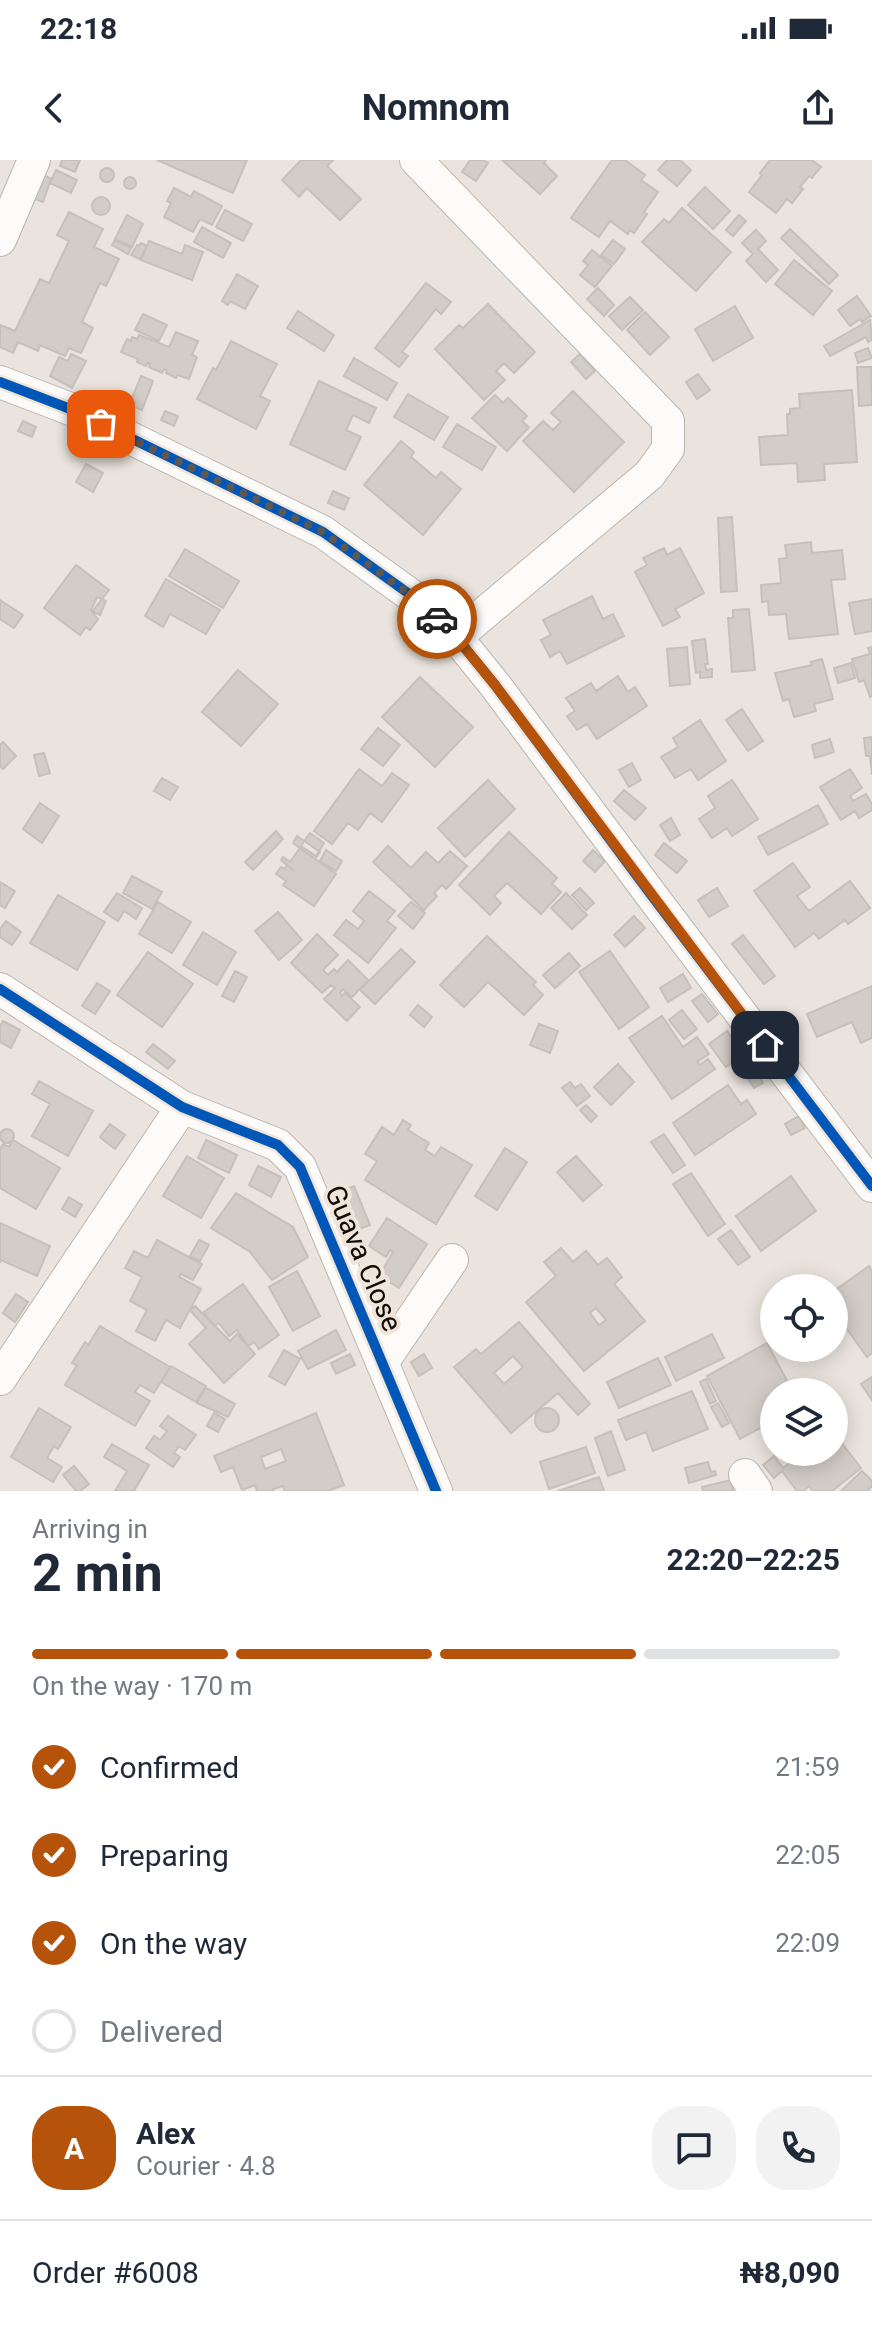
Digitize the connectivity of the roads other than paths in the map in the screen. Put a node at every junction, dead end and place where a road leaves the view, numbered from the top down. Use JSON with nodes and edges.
{"nodes":[{"id":1,"x":34,"y":160,"type":"edge"},
{"id":2,"x":416,"y":160,"type":"edge"},
{"id":3,"x":0,"y":240,"type":"edge"},
{"id":4,"x":0,"y":382,"type":"edge"},
{"id":5,"x":456,"y":637,"type":"junction"},
{"id":6,"x":0,"y":989,"type":"edge"},
{"id":7,"x":182,"y":1107,"type":"junction"},
{"id":8,"x":872,"y":1186,"type":"edge"},
{"id":9,"x":452,"y":1260,"type":"dead end"},
{"id":10,"x":382,"y":1363,"type":"junction"},
{"id":11,"x":0,"y":1379,"type":"edge"},
{"id":12,"x":436,"y":1491,"type":"edge"}],
"edges":[{"from":1,"to":3,"type":"street"},
{"from":2,"to":5,"type":"street"},
{"from":4,"to":5,"type":"street"},
{"from":5,"to":8,"type":"street"},
{"from":6,"to":7,"type":"street","name":"Guava Close"},
{"from":7,"to":10,"type":"street","name":"Guava Close"},
{"from":7,"to":11,"type":"street"},
{"from":9,"to":10,"type":"street"},
{"from":10,"to":12,"type":"street","name":"Guava Close"}]}
